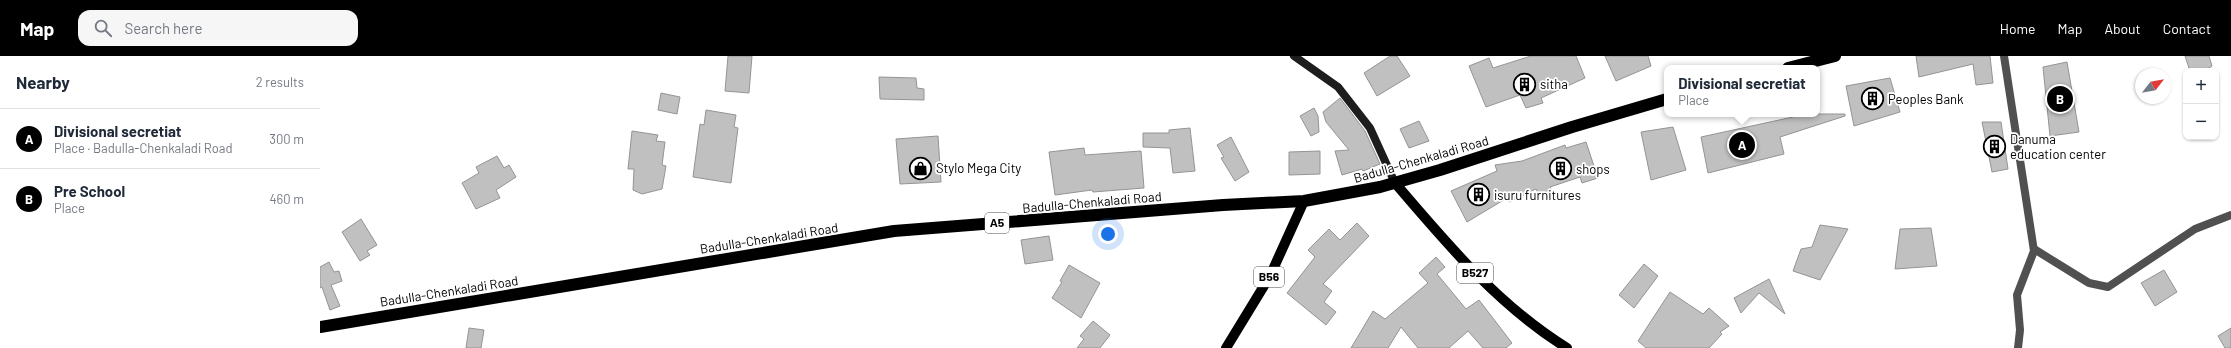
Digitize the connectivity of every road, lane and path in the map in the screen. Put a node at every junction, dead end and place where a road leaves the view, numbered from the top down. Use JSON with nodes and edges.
{"nodes":[{"id":1,"x":1294,"y":56,"type":"edge"},
{"id":2,"x":1835,"y":56,"type":"edge"},
{"id":3,"x":2004,"y":56,"type":"edge"},
{"id":4,"x":1800,"y":65,"type":"edge"},
{"id":5,"x":1664,"y":100,"type":"edge"},
{"id":6,"x":1396,"y":183,"type":"junction"},
{"id":7,"x":1304,"y":201,"type":"junction"},
{"id":8,"x":2231,"y":216,"type":"edge"},
{"id":9,"x":2034,"y":249,"type":"junction"},
{"id":10,"x":320,"y":327,"type":"edge"},
{"id":11,"x":1226,"y":348,"type":"edge"},
{"id":12,"x":1567,"y":348,"type":"edge"},
{"id":13,"x":2018,"y":348,"type":"edge"}],
"edges":[{"from":1,"to":6,"type":"street"},
{"from":2,"to":4,"type":"highway"},
{"from":3,"to":9,"type":"street"},
{"from":5,"to":6,"type":"highway","name":"Badulla-Chenkaladi Road","number":"A5"},
{"from":6,"to":7,"type":"highway","name":"Badulla-Chenkaladi Road","number":"A5"},
{"from":6,"to":12,"type":"main road","number":"B527"},
{"from":7,"to":10,"type":"highway","name":"Badulla-Chenkaladi Road","number":"A5"},
{"from":7,"to":11,"type":"main road","number":"B56"},
{"from":8,"to":9,"type":"street"},
{"from":9,"to":13,"type":"street"}]}
